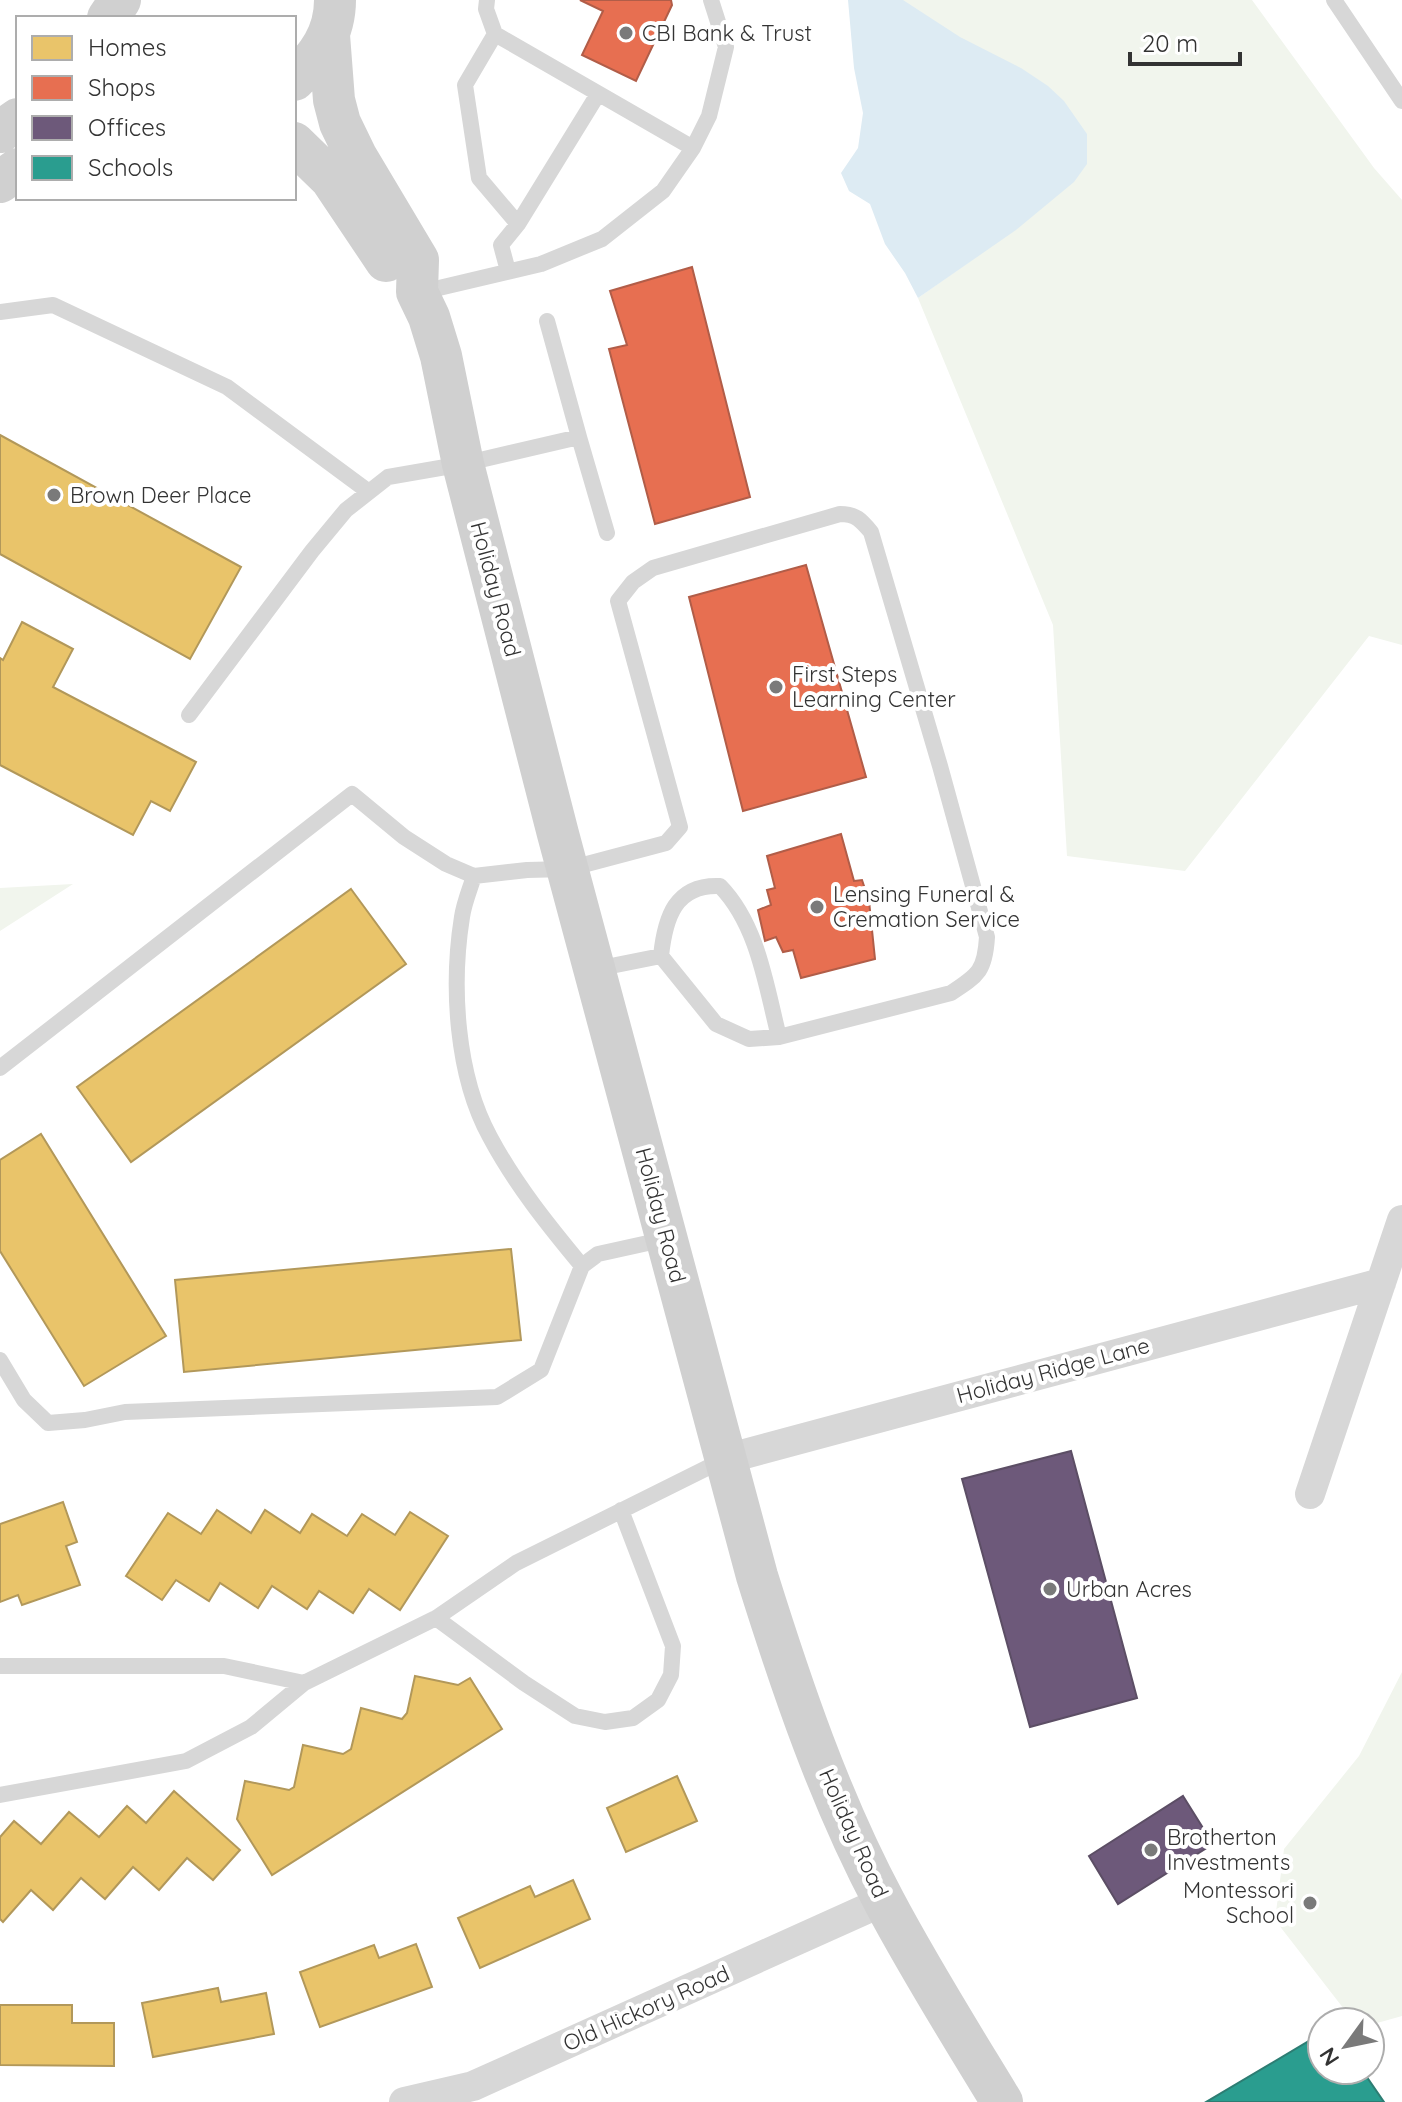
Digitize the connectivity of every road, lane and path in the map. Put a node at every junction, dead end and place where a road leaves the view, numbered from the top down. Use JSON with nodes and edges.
{"nodes":[{"id":1,"x":487,"y":0,"type":"edge"},
{"id":2,"x":711,"y":0,"type":"edge"},
{"id":3,"x":1334,"y":0,"type":"edge"},
{"id":4,"x":336,"y":12,"type":"edge"},
{"id":5,"x":495,"y":34,"type":"junction"},
{"id":6,"x":296,"y":78,"type":"edge"},
{"id":7,"x":598,"y":94,"type":"junction"},
{"id":8,"x":1402,"y":101,"type":"edge"},
{"id":9,"x":296,"y":145,"type":"edge"},
{"id":10,"x":693,"y":148,"type":"junction"},
{"id":11,"x":518,"y":224,"type":"junction"},
{"id":12,"x":508,"y":271,"type":"junction"},
{"id":13,"x":418,"y":294,"type":"junction"},
{"id":14,"x":0,"y":312,"type":"edge"},
{"id":15,"x":547,"y":321,"type":"dead end"},
{"id":16,"x":579,"y":437,"type":"junction"},
{"id":17,"x":463,"y":464,"type":"junction"},
{"id":18,"x":369,"y":492,"type":"junction"},
{"id":19,"x":607,"y":533,"type":"dead end"},
{"id":20,"x":189,"y":715,"type":"dead end"},
{"id":21,"x":568,"y":869,"type":"junction"},
{"id":22,"x":474,"y":876,"type":"junction"},
{"id":23,"x":661,"y":956,"type":"junction"},
{"id":24,"x":595,"y":969,"type":"junction"},
{"id":25,"x":779,"y":1037,"type":"junction"},
{"id":26,"x":0,"y":1068,"type":"edge"},
{"id":27,"x":1402,"y":1220,"type":"edge"},
{"id":28,"x":667,"y":1239,"type":"junction"},
{"id":29,"x":582,"y":1266,"type":"junction"},
{"id":30,"x":1381,"y":1283,"type":"junction"},
{"id":31,"x":0,"y":1360,"type":"edge"},
{"id":32,"x":726,"y":1459,"type":"junction"},
{"id":33,"x":1310,"y":1494,"type":"dead end"},
{"id":34,"x":621,"y":1510,"type":"junction"},
{"id":35,"x":436,"y":1618,"type":"junction"},
{"id":36,"x":0,"y":1666,"type":"edge"},
{"id":37,"x":304,"y":1683,"type":"junction"},
{"id":38,"x":0,"y":1795,"type":"edge"},
{"id":39,"x":884,"y":1901,"type":"junction"},
{"id":40,"x":476,"y":2094,"type":"edge"},
{"id":41,"x":404,"y":2102,"type":"edge"},
{"id":42,"x":1002,"y":2102,"type":"edge"}],
"edges":[{"from":1,"to":5,"type":"lane"},
{"from":2,"to":10,"type":"lane"},
{"from":3,"to":8,"type":"lane"},
{"from":4,"to":6,"type":"street"},
{"from":4,"to":13,"type":"street","name":"Holiday Road"},
{"from":5,"to":7,"type":"lane"},
{"from":5,"to":11,"type":"lane"},
{"from":7,"to":10,"type":"lane"},
{"from":7,"to":11,"type":"lane"},
{"from":9,"to":13,"type":"street","name":"Holiday Road"},
{"from":10,"to":12,"type":"lane"},
{"from":11,"to":12,"type":"lane"},
{"from":12,"to":13,"type":"lane"},
{"from":13,"to":17,"type":"street","name":"Holiday Road"},
{"from":14,"to":18,"type":"lane"},
{"from":15,"to":16,"type":"lane"},
{"from":16,"to":17,"type":"lane"},
{"from":16,"to":19,"type":"lane"},
{"from":17,"to":18,"type":"lane"},
{"from":17,"to":21,"type":"street","name":"Holiday Road"},
{"from":18,"to":20,"type":"lane"},
{"from":21,"to":22,"type":"lane"},
{"from":21,"to":24,"type":"street","name":"Holiday Road"},
{"from":21,"to":25,"type":"lane"},
{"from":22,"to":26,"type":"lane"},
{"from":22,"to":29,"type":"lane"},
{"from":23,"to":24,"type":"lane"},
{"from":23,"to":25,"type":"lane"},
{"from":23,"to":25,"type":"lane"},
{"from":24,"to":28,"type":"street","name":"Holiday Road"},
{"from":27,"to":30,"type":"street"},
{"from":28,"to":29,"type":"lane"},
{"from":28,"to":32,"type":"street","name":"Holiday Road"},
{"from":29,"to":31,"type":"lane"},
{"from":30,"to":32,"type":"street","name":"Holiday Ridge Lane"},
{"from":30,"to":33,"type":"street"},
{"from":32,"to":34,"type":"lane"},
{"from":32,"to":39,"type":"street","name":"Holiday Road"},
{"from":34,"to":35,"type":"lane"},
{"from":34,"to":35,"type":"lane"},
{"from":35,"to":37,"type":"lane"},
{"from":36,"to":37,"type":"lane"},
{"from":37,"to":38,"type":"lane"},
{"from":39,"to":40,"type":"street","name":"Old Hickory Road"},
{"from":39,"to":42,"type":"street","name":"Holiday Road"},
{"from":40,"to":41,"type":"street","name":"Old Hickory Road"}]}
